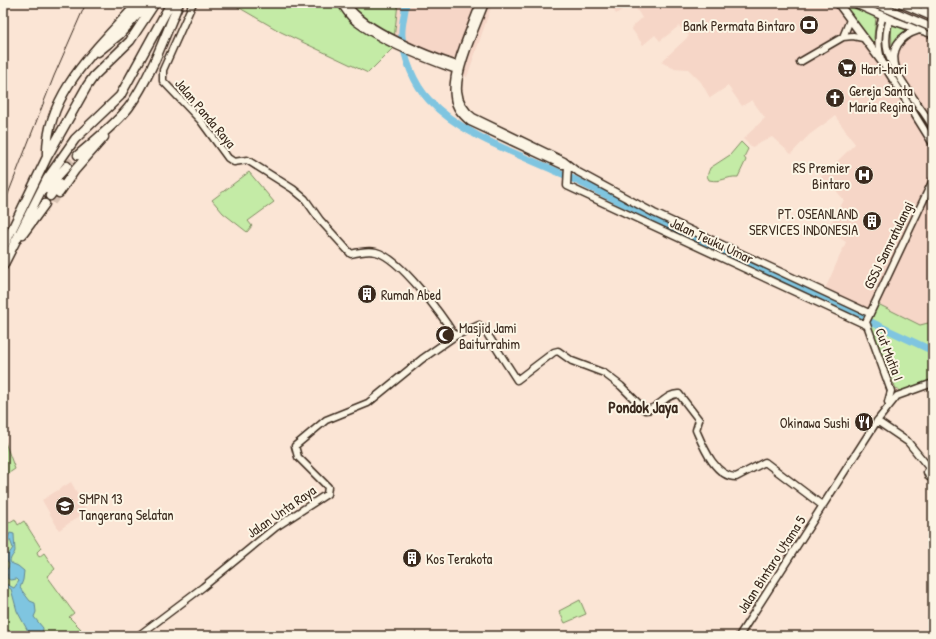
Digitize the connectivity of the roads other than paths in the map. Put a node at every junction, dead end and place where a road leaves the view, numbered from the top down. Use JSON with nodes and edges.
{"nodes":[{"id":1,"x":138,"y":3,"type":"edge"},
{"id":2,"x":148,"y":3,"type":"edge"},
{"id":3,"x":155,"y":3,"type":"edge"},
{"id":4,"x":171,"y":3,"type":"edge"},
{"id":5,"x":179,"y":3,"type":"edge"},
{"id":6,"x":193,"y":3,"type":"edge"},
{"id":7,"x":341,"y":3,"type":"edge"},
{"id":8,"x":346,"y":3,"type":"edge"},
{"id":9,"x":480,"y":3,"type":"edge"},
{"id":10,"x":485,"y":3,"type":"edge"},
{"id":11,"x":838,"y":3,"type":"edge"},
{"id":12,"x":854,"y":3,"type":"edge"},
{"id":13,"x":874,"y":3,"type":"edge"},
{"id":14,"x":884,"y":3,"type":"edge"},
{"id":15,"x":888,"y":3,"type":"edge"},
{"id":16,"x":896,"y":3,"type":"edge"},
{"id":17,"x":900,"y":3,"type":"edge"},
{"id":18,"x":922,"y":3,"type":"edge"},
{"id":19,"x":908,"y":7,"type":"junction"},
{"id":20,"x":869,"y":10,"type":"junction"},
{"id":21,"x":883,"y":16,"type":"junction"},
{"id":22,"x":933,"y":17,"type":"edge"},
{"id":23,"x":890,"y":19,"type":"junction"},
{"id":24,"x":850,"y":20,"type":"junction"},
{"id":25,"x":933,"y":23,"type":"edge"},
{"id":26,"x":903,"y":24,"type":"junction"},
{"id":27,"x":933,"y":28,"type":"edge"},
{"id":28,"x":918,"y":30,"type":"junction"},
{"id":29,"x":933,"y":34,"type":"edge"},
{"id":30,"x":843,"y":37,"type":"junction"},
{"id":31,"x":863,"y":38,"type":"junction"},
{"id":32,"x":400,"y":43,"type":"junction"},
{"id":33,"x":89,"y":58,"type":"junction"},
{"id":34,"x":800,"y":62,"type":"dead end"},
{"id":35,"x":882,"y":62,"type":"junction"},
{"id":36,"x":459,"y":68,"type":"junction"},
{"id":37,"x":896,"y":70,"type":"junction"},
{"id":38,"x":120,"y":118,"type":"junction"},
{"id":39,"x":933,"y":126,"type":"edge"},
{"id":40,"x":933,"y":144,"type":"edge"},
{"id":41,"x":78,"y":155,"type":"tunnel mouth"},
{"id":42,"x":47,"y":157,"type":"junction"},
{"id":43,"x":568,"y":165,"type":"junction"},
{"id":44,"x":71,"y":168,"type":"junction"},
{"id":45,"x":933,"y":181,"type":"edge"},
{"id":46,"x":58,"y":193,"type":"tunnel mouth"},
{"id":47,"x":20,"y":239,"type":"junction"},
{"id":48,"x":3,"y":248,"type":"edge"},
{"id":49,"x":4,"y":264,"type":"edge"},
{"id":50,"x":858,"y":314,"type":"junction"},
{"id":51,"x":867,"y":319,"type":"junction"},
{"id":52,"x":455,"y":336,"type":"junction"},
{"id":53,"x":933,"y":383,"type":"edge"},
{"id":54,"x":891,"y":391,"type":"junction"},
{"id":55,"x":901,"y":394,"type":"junction"},
{"id":56,"x":879,"y":419,"type":"junction"},
{"id":57,"x":931,"y":468,"type":"edge"},
{"id":58,"x":933,"y":478,"type":"edge"},
{"id":59,"x":823,"y":506,"type":"junction"},
{"id":60,"x":138,"y":636,"type":"edge"},
{"id":61,"x":739,"y":636,"type":"edge"}],
"edges":[{"from":1,"to":33,"type":"highway"},
{"from":2,"to":33,"type":"highway"},
{"from":3,"to":42,"type":"highway"},
{"from":4,"to":49,"type":"highway"},
{"from":5,"to":38,"type":"highway"},
{"from":6,"to":52,"type":"main road","name":"Jalan Panda Raya"},
{"from":7,"to":32,"type":"main road"},
{"from":8,"to":32,"type":"main road"},
{"from":9,"to":36,"type":"main road","name":"Jalan Teuku Umar"},
{"from":10,"to":36,"type":"main road","name":"Jalan Teuku Umar"},
{"from":11,"to":24,"type":"main road"},
{"from":12,"to":20,"type":"main road"},
{"from":13,"to":27,"type":"main road","bridge":true},
{"from":14,"to":20,"type":"main road"},
{"from":14,"to":25,"type":"main road"},
{"from":15,"to":21,"type":"main road"},
{"from":16,"to":23,"type":"main road"},
{"from":17,"to":19,"type":"main road"},
{"from":18,"to":22,"type":"main road"},
{"from":19,"to":22,"type":"main road"},
{"from":19,"to":26,"type":"main road"},
{"from":20,"to":21,"type":"main road"},
{"from":21,"to":23,"type":"main road"},
{"from":21,"to":35,"type":"main road"},
{"from":23,"to":26,"type":"main road"},
{"from":23,"to":37,"type":"main road"},
{"from":24,"to":30,"type":"main road"},
{"from":24,"to":31,"type":"main road"},
{"from":26,"to":28,"type":"main road"},
{"from":28,"to":29,"type":"main road"},
{"from":28,"to":37,"type":"main road"},
{"from":30,"to":31,"type":"main road"},
{"from":30,"to":34,"type":"main road"},
{"from":31,"to":35,"type":"main road"},
{"from":32,"to":36,"type":"main road"},
{"from":33,"to":42,"type":"highway"},
{"from":35,"to":40,"type":"main road"},
{"from":36,"to":43,"type":"main road","name":"Jalan Teuku Umar"},
{"from":37,"to":39,"type":"main road"},
{"from":38,"to":41,"type":"highway"},
{"from":38,"to":44,"type":"highway"},
{"from":42,"to":48,"type":"highway"},
{"from":43,"to":50,"type":"main road","name":"Jalan Teuku Umar"},
{"from":43,"to":50,"type":"main road","name":"Jalan Teuku Umar"},
{"from":44,"to":46,"type":"highway"},
{"from":44,"to":47,"type":"highway"},
{"from":44,"to":47,"type":"highway"},
{"from":45,"to":51,"type":"main road","name":"GSSJ Samratulangi"},
{"from":47,"to":49,"type":"highway"},
{"from":50,"to":51,"type":"main road","name":"Jalan Teuku Umar"},
{"from":50,"to":51,"type":"main road","name":"Jalan Teuku Umar"},
{"from":51,"to":54,"type":"main road","name":"Cut Mutia I"},
{"from":52,"to":59,"type":"main road","name":"Jalan Unta Raya"},
{"from":52,"to":60,"type":"main road","name":"Jalan Unta Raya"},
{"from":53,"to":55,"type":"main road"},
{"from":54,"to":55,"type":"main road"},
{"from":54,"to":56,"type":"main road","name":"Cut Mutia I"},
{"from":55,"to":56,"type":"main road"},
{"from":56,"to":57,"type":"main road"},
{"from":56,"to":59,"type":"main road","name":"Jalan Bintaro Utama 5"},
{"from":57,"to":58,"type":"main road"},
{"from":59,"to":61,"type":"main road","name":"Jalan Bintaro Utama 5"}]}
